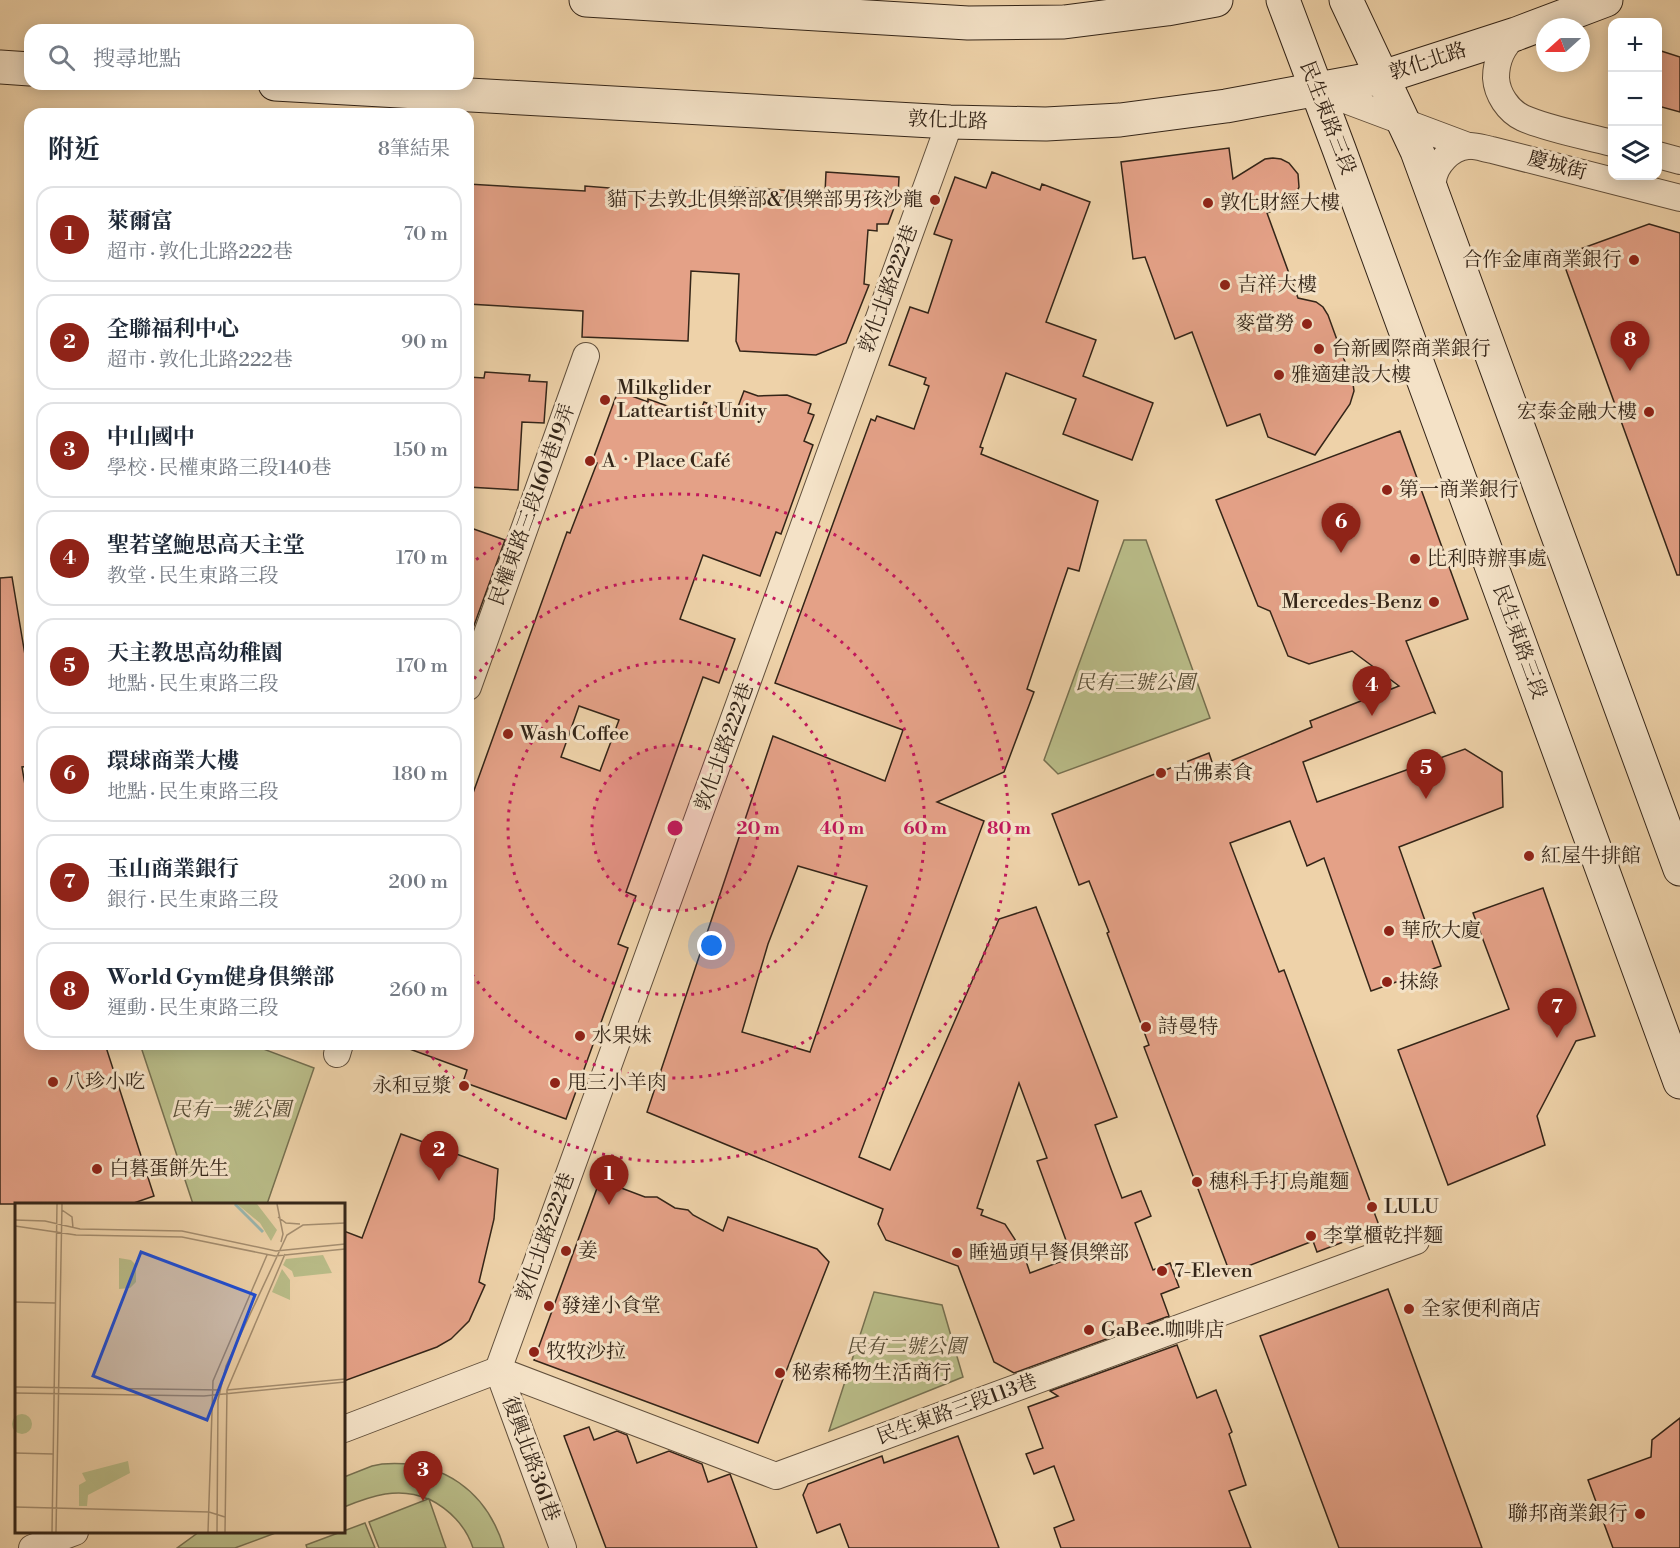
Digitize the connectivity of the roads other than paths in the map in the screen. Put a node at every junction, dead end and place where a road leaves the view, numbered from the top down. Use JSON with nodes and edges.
{"nodes":[{"id":1,"x":586,"y":0,"type":"edge"},
{"id":2,"x":1216,"y":0,"type":"edge"},
{"id":3,"x":1283,"y":0,"type":"edge"},
{"id":4,"x":1346,"y":0,"type":"edge"},
{"id":5,"x":1606,"y":0,"type":"edge"},
{"id":6,"x":1516,"y":34,"type":"junction"},
{"id":7,"x":0,"y":68,"type":"edge"},
{"id":8,"x":24,"y":69,"type":"edge"},
{"id":9,"x":1383,"y":77,"type":"junction"},
{"id":10,"x":1316,"y":89,"type":"junction"},
{"id":11,"x":382,"y":90,"type":"edge"},
{"id":12,"x":950,"y":122,"type":"junction"},
{"id":13,"x":1404,"y":123,"type":"junction"},
{"id":14,"x":1608,"y":141,"type":"edge"},
{"id":15,"x":1468,"y":146,"type":"junction"},
{"id":16,"x":1662,"y":155,"type":"edge"},
{"id":17,"x":1680,"y":160,"type":"edge"},
{"id":18,"x":1680,"y":198,"type":"edge"},
{"id":19,"x":1439,"y":209,"type":"junction"},
{"id":20,"x":586,"y":356,"type":"dead end"},
{"id":21,"x":474,"y":670,"type":"edge"},
{"id":22,"x":1680,"y":869,"type":"edge"},
{"id":23,"x":1680,"y":1082,"type":"edge"},
{"id":24,"x":1416,"y":1241,"type":"dead end"},
{"id":25,"x":498,"y":1371,"type":"junction"},
{"id":26,"x":345,"y":1429,"type":"edge"},
{"id":27,"x":72,"y":1533,"type":"edge"},
{"id":28,"x":32,"y":1548,"type":"edge"},
{"id":29,"x":563,"y":1548,"type":"edge"}],
"edges":[{"from":1,"to":2,"type":"street"},
{"from":3,"to":10,"type":"street","name":"民生東路三段"},
{"from":4,"to":9,"type":"street"},
{"from":5,"to":6,"type":"street","name":"敦化北路"},
{"from":6,"to":9,"type":"street","name":"敦化北路"},
{"from":6,"to":14,"type":"street","name":"慶城街"},
{"from":7,"to":8,"type":"street"},
{"from":9,"to":10,"type":"street","name":"敦化北路"},
{"from":9,"to":13,"type":"street"},
{"from":10,"to":12,"type":"street","name":"敦化北路"},
{"from":10,"to":13,"type":"street","name":"慶城街"},
{"from":10,"to":23,"type":"street","name":"民生東路三段"},
{"from":11,"to":12,"type":"street","name":"敦化北路"},
{"from":12,"to":25,"type":"street","name":"敦化北路222巷"},
{"from":13,"to":15,"type":"street","name":"慶城街"},
{"from":13,"to":19,"type":"street"},
{"from":15,"to":18,"type":"street","name":"慶城街"},
{"from":15,"to":19,"type":"street"},
{"from":16,"to":17,"type":"street"},
{"from":19,"to":22,"type":"street"},
{"from":20,"to":21,"type":"street","name":"民權東路三段160巷19弄"},
{"from":24,"to":25,"type":"street","name":"民生東路三段113巷"},
{"from":25,"to":26,"type":"street"},
{"from":25,"to":29,"type":"street","name":"復興北路361巷"},
{"from":27,"to":28,"type":"street"}]}
